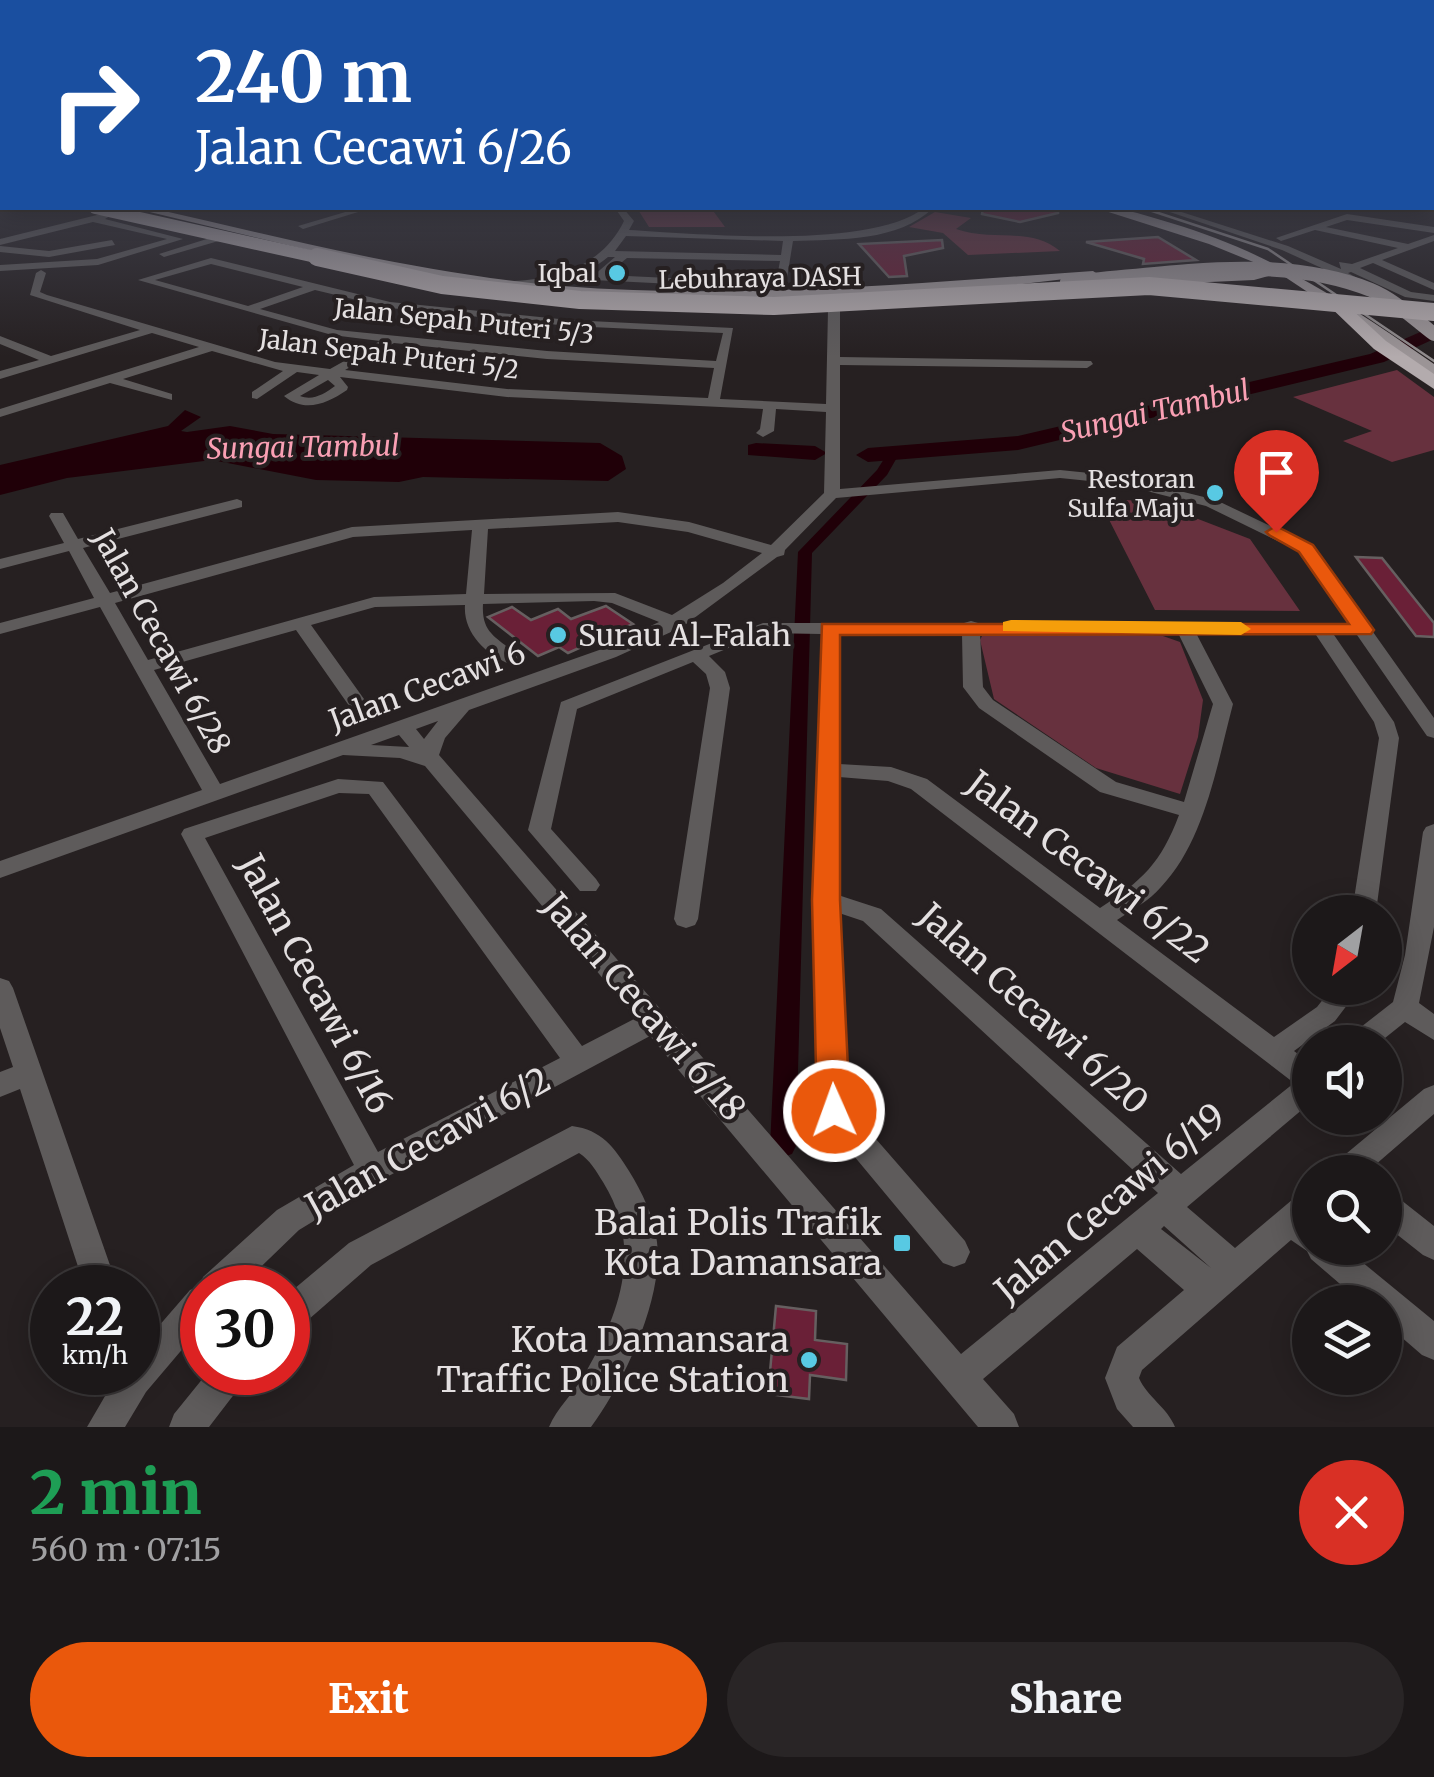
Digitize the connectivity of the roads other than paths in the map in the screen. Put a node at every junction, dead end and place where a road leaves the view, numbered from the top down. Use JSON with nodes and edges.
{"nodes":[{"id":1,"x":61,"y":224,"type":"edge"},
{"id":2,"x":133,"y":224,"type":"edge"},
{"id":3,"x":157,"y":224,"type":"edge"},
{"id":4,"x":183,"y":224,"type":"joint"},
{"id":5,"x":188,"y":224,"type":"edge"},
{"id":6,"x":193,"y":224,"type":"edge"},
{"id":7,"x":210,"y":224,"type":"edge"},
{"id":8,"x":312,"y":224,"type":"edge"},
{"id":9,"x":629,"y":224,"type":"edge"},
{"id":10,"x":912,"y":224,"type":"edge"},
{"id":11,"x":1156,"y":224,"type":"edge"},
{"id":12,"x":1170,"y":224,"type":"edge"},
{"id":13,"x":1212,"y":224,"type":"edge"},
{"id":14,"x":1321,"y":224,"type":"edge"},
{"id":15,"x":303,"y":226,"type":"dead end"},
{"id":16,"x":1314,"y":227,"type":"junction"},
{"id":17,"x":227,"y":234,"type":"junction"},
{"id":18,"x":630,"y":235,"type":"junction"},
{"id":19,"x":1202,"y":237,"type":"junction"},
{"id":20,"x":1434,"y":238,"type":"edge"},
{"id":21,"x":789,"y":239,"type":"junction"},
{"id":22,"x":202,"y":241,"type":"junction"},
{"id":23,"x":112,"y":243,"type":"dead end"},
{"id":24,"x":0,"y":245,"type":"edge"},
{"id":25,"x":286,"y":248,"type":"junction"},
{"id":26,"x":1410,"y":248,"type":"junction"},
{"id":27,"x":602,"y":254,"type":"junction"},
{"id":28,"x":624,"y":254,"type":"junction"},
{"id":29,"x":348,"y":255,"type":"junction"},
{"id":30,"x":786,"y":258,"type":"junction"},
{"id":31,"x":1376,"y":261,"type":"junction"},
{"id":32,"x":1281,"y":264,"type":"junction"},
{"id":33,"x":1228,"y":268,"type":"junction"},
{"id":34,"x":0,"y":273,"type":"edge"},
{"id":35,"x":1349,"y":273,"type":"junction"},
{"id":36,"x":40,"y":275,"type":"junction"},
{"id":37,"x":1254,"y":276,"type":"junction"},
{"id":38,"x":573,"y":277,"type":"junction"},
{"id":39,"x":1211,"y":278,"type":"junction"},
{"id":40,"x":506,"y":284,"type":"junction"},
{"id":41,"x":314,"y":286,"type":"junction"},
{"id":42,"x":1434,"y":287,"type":"edge"},
{"id":43,"x":601,"y":291,"type":"junction"},
{"id":44,"x":869,"y":295,"type":"junction"},
{"id":45,"x":1330,"y":298,"type":"junction"},
{"id":46,"x":1434,"y":298,"type":"edge"},
{"id":47,"x":788,"y":301,"type":"junction"},
{"id":48,"x":249,"y":310,"type":"junction"},
{"id":49,"x":834,"y":310,"type":"junction"},
{"id":50,"x":1434,"y":311,"type":"edge"},
{"id":51,"x":1384,"y":316,"type":"junction"},
{"id":52,"x":151,"y":330,"type":"junction"},
{"id":53,"x":392,"y":339,"type":"junction"},
{"id":54,"x":0,"y":340,"type":"edge"},
{"id":55,"x":1411,"y":342,"type":"edge"},
{"id":56,"x":210,"y":348,"type":"junction"},
{"id":57,"x":52,"y":360,"type":"junction"},
{"id":58,"x":834,"y":361,"type":"junction"},
{"id":59,"x":1087,"y":364,"type":"dead end"},
{"id":60,"x":722,"y":365,"type":"junction"},
{"id":61,"x":295,"y":368,"type":"junction"},
{"id":62,"x":1434,"y":371,"type":"edge"},
{"id":63,"x":335,"y":374,"type":"junction"},
{"id":64,"x":0,"y":375,"type":"edge"},
{"id":65,"x":114,"y":380,"type":"junction"},
{"id":66,"x":1434,"y":382,"type":"edge"},
{"id":67,"x":257,"y":395,"type":"dead end"},
{"id":68,"x":167,"y":397,"type":"dead end"},
{"id":69,"x":713,"y":403,"type":"junction"},
{"id":70,"x":770,"y":405,"type":"junction"},
{"id":71,"x":833,"y":408,"type":"junction"},
{"id":72,"x":0,"y":413,"type":"edge"},
{"id":73,"x":763,"y":433,"type":"dead end"},
{"id":74,"x":832,"y":494,"type":"junction"},
{"id":75,"x":238,"y":504,"type":"dead end"},
{"id":76,"x":57,"y":516,"type":"dead end"},
{"id":77,"x":480,"y":524,"type":"junction"},
{"id":78,"x":73,"y":545,"type":"junction"},
{"id":79,"x":778,"y":552,"type":"junction"},
{"id":80,"x":0,"y":564,"type":"edge"},
{"id":81,"x":104,"y":598,"type":"junction"},
{"id":82,"x":472,"y":599,"type":"junction"},
{"id":83,"x":299,"y":622,"type":"junction"},
{"id":84,"x":676,"y":623,"type":"junction"},
{"id":85,"x":970,"y":626,"type":"junction"},
{"id":86,"x":811,"y":628,"type":"junction"},
{"id":87,"x":0,"y":629,"type":"edge"},
{"id":88,"x":1185,"y":629,"type":"junction"},
{"id":89,"x":1363,"y":630,"type":"junction"},
{"id":90,"x":1326,"y":637,"type":"junction"},
{"id":91,"x":694,"y":654,"type":"junction"},
{"id":92,"x":510,"y":658,"type":"dead end"},
{"id":93,"x":142,"y":667,"type":"junction"},
{"id":94,"x":478,"y":700,"type":"junction"},
{"id":95,"x":358,"y":706,"type":"dead end"},
{"id":96,"x":402,"y":726,"type":"junction"},
{"id":97,"x":1434,"y":732,"type":"edge"},
{"id":98,"x":314,"y":758,"type":"junction"},
{"id":99,"x":430,"y":759,"type":"junction"},
{"id":100,"x":828,"y":770,"type":"junction"},
{"id":101,"x":214,"y":795,"type":"junction"},
{"id":102,"x":1190,"y":811,"type":"junction"},
{"id":103,"x":1434,"y":832,"type":"edge"},
{"id":104,"x":1,"y":867,"type":"edge"},
{"id":105,"x":588,"y":885,"type":"dead end"},
{"id":106,"x":1366,"y":895,"type":"edge"},
{"id":107,"x":826,"y":900,"type":"junction"},
{"id":108,"x":686,"y":918,"type":"dead end"},
{"id":109,"x":1099,"y":920,"type":"junction"},
{"id":110,"x":0,"y":988,"type":"edge"},
{"id":111,"x":1404,"y":1008,"type":"junction"},
{"id":112,"x":656,"y":1020,"type":"junction"},
{"id":113,"x":1383,"y":1025,"type":"edge"},
{"id":114,"x":1434,"y":1029,"type":"edge"},
{"id":115,"x":578,"y":1060,"type":"junction"},
{"id":116,"x":1292,"y":1067,"type":"edge"},
{"id":117,"x":29,"y":1072,"type":"junction"},
{"id":118,"x":1292,"y":1074,"type":"edge"},
{"id":119,"x":0,"y":1085,"type":"edge"},
{"id":120,"x":1434,"y":1098,"type":"edge"},
{"id":121,"x":1366,"y":1155,"type":"edge"},
{"id":122,"x":372,"y":1170,"type":"junction"},
{"id":123,"x":1172,"y":1200,"type":"junction"},
{"id":124,"x":1402,"y":1220,"type":"edge"},
{"id":125,"x":1138,"y":1229,"type":"junction"},
{"id":126,"x":1292,"y":1229,"type":"edge"},
{"id":127,"x":1434,"y":1245,"type":"edge"},
{"id":128,"x":954,"y":1252,"type":"dead end"},
{"id":129,"x":94,"y":1265,"type":"edge"},
{"id":130,"x":239,"y":1265,"type":"edge"},
{"id":131,"x":1342,"y":1265,"type":"edge"},
{"id":132,"x":1222,"y":1280,"type":"junction"},
{"id":133,"x":310,"y":1296,"type":"edge"},
{"id":134,"x":180,"y":1326,"type":"edge"},
{"id":135,"x":1434,"y":1344,"type":"edge"},
{"id":136,"x":160,"y":1347,"type":"edge"},
{"id":137,"x":959,"y":1378,"type":"junction"},
{"id":138,"x":123,"y":1395,"type":"edge"},
{"id":139,"x":212,"y":1395,"type":"edge"},
{"id":140,"x":106,"y":1427,"type":"edge"},
{"id":141,"x":186,"y":1427,"type":"edge"},
{"id":142,"x":568,"y":1427,"type":"edge"},
{"id":143,"x":1001,"y":1427,"type":"edge"},
{"id":144,"x":1157,"y":1427,"type":"edge"}],
"edges":[{"from":1,"to":24,"type":"street"},
{"from":2,"to":34,"type":"street"},
{"from":3,"to":50,"type":"highway","name":"Lebuhraya DASH","bridge":true},
{"from":4,"to":17,"type":"main road"},
{"from":4,"to":22,"type":"main road"},
{"from":5,"to":50,"type":"highway","name":"Lebuhraya DASH","bridge":true},
{"from":6,"to":17,"type":"main road"},
{"from":7,"to":29,"type":"main road"},
{"from":8,"to":15,"type":"street"},
{"from":9,"to":18,"type":"street"},
{"from":10,"to":21,"type":"street"},
{"from":11,"to":19,"type":"main road"},
{"from":12,"to":32,"type":"main road"},
{"from":13,"to":35,"type":"street"},
{"from":14,"to":16,"type":"street"},
{"from":16,"to":26,"type":"street"},
{"from":16,"to":35,"type":"street"},
{"from":17,"to":22,"type":"street"},
{"from":17,"to":25,"type":"main road"},
{"from":17,"to":29,"type":"main road"},
{"from":18,"to":21,"type":"street"},
{"from":18,"to":27,"type":"street"},
{"from":19,"to":32,"type":"main road"},
{"from":19,"to":33,"type":"main road"},
{"from":20,"to":26,"type":"street"},
{"from":21,"to":30,"type":"street"},
{"from":22,"to":25,"type":"main road"},
{"from":22,"to":36,"type":"street"},
{"from":23,"to":24,"type":"street"},
{"from":25,"to":47,"type":"main road"},
{"from":26,"to":31,"type":"street"},
{"from":27,"to":28,"type":"street"},
{"from":27,"to":38,"type":"street"},
{"from":28,"to":30,"type":"street"},
{"from":28,"to":30,"type":"street"},
{"from":29,"to":40,"type":"main road"},
{"from":31,"to":35,"type":"street"},
{"from":31,"to":42,"type":"street"},
{"from":32,"to":37,"type":"main road"},
{"from":32,"to":45,"type":"main road"},
{"from":32,"to":51,"type":"main road"},
{"from":33,"to":37,"type":"main road"},
{"from":33,"to":44,"type":"main road"},
{"from":34,"to":36,"type":"street"},
{"from":35,"to":46,"type":"street"},
{"from":35,"to":50,"type":"highway"},
{"from":35,"to":51,"type":"main road"},
{"from":36,"to":52,"type":"street","name":"Jalan Sepah Puteri 5/2"},
{"from":37,"to":39,"type":"main road"},
{"from":38,"to":40,"type":"street"},
{"from":38,"to":43,"type":"street"},
{"from":39,"to":44,"type":"main road"},
{"from":39,"to":45,"type":"main road"},
{"from":40,"to":43,"type":"main road"},
{"from":41,"to":48,"type":"street"},
{"from":41,"to":48,"type":"street","name":"Jalan Sepah Puteri 5/3"},
{"from":41,"to":60,"type":"street","name":"Jalan Sepah Puteri 5/3"},
{"from":43,"to":44,"type":"main road"},
{"from":44,"to":47,"type":"main road"},
{"from":44,"to":49,"type":"street"},
{"from":44,"to":55,"type":"main road","bridge":true},
{"from":45,"to":55,"type":"highway"},
{"from":47,"to":49,"type":"street"},
{"from":48,"to":53,"type":"street","name":"Jalan Sepah Puteri 5/3"},
{"from":49,"to":58,"type":"street"},
{"from":51,"to":55,"type":"main road"},
{"from":52,"to":56,"type":"street","name":"Jalan Sepah Puteri 5/2"},
{"from":52,"to":57,"type":"street"},
{"from":53,"to":60,"type":"street","name":"Jalan Sepah Puteri 5/3"},
{"from":53,"to":63,"type":"street"},
{"from":54,"to":57,"type":"street"},
{"from":55,"to":62,"type":"main road"},
{"from":55,"to":66,"type":"highway"},
{"from":56,"to":61,"type":"street","name":"Jalan Sepah Puteri 5/2"},
{"from":56,"to":65,"type":"street"},
{"from":57,"to":64,"type":"street"},
{"from":58,"to":59,"type":"street"},
{"from":58,"to":71,"type":"street"},
{"from":60,"to":69,"type":"street"},
{"from":61,"to":63,"type":"street","name":"Jalan Sepah Puteri 5/2"},
{"from":61,"to":67,"type":"street"},
{"from":63,"to":69,"type":"street","name":"Jalan Sepah Puteri 5/2"},
{"from":65,"to":68,"type":"street"},
{"from":65,"to":72,"type":"street"},
{"from":69,"to":70,"type":"street","name":"Jalan Sepah Puteri 5/2"},
{"from":70,"to":71,"type":"street","name":"Jalan Sepah Puteri 5/2"},
{"from":70,"to":73,"type":"street"},
{"from":71,"to":74,"type":"street"},
{"from":74,"to":79,"type":"street","name":"Jalan Cecawi 6"},
{"from":74,"to":89,"type":"street"},
{"from":75,"to":78,"type":"street"},
{"from":76,"to":78,"type":"street","name":"Jalan Cecawi 6/28"},
{"from":77,"to":79,"type":"street"},
{"from":77,"to":81,"type":"street"},
{"from":77,"to":82,"type":"street"},
{"from":78,"to":80,"type":"street"},
{"from":78,"to":81,"type":"street","name":"Jalan Cecawi 6/28"},
{"from":79,"to":84,"type":"street","name":"Jalan Cecawi 6"},
{"from":81,"to":87,"type":"street"},
{"from":81,"to":93,"type":"street","name":"Jalan Cecawi 6/28"},
{"from":82,"to":83,"type":"street"},
{"from":82,"to":84,"type":"street"},
{"from":82,"to":92,"type":"street"},
{"from":83,"to":93,"type":"street"},
{"from":83,"to":95,"type":"street"},
{"from":84,"to":94,"type":"street","name":"Jalan Cecawi 6"},
{"from":85,"to":86,"type":"street"},
{"from":85,"to":88,"type":"street"},
{"from":85,"to":102,"type":"street"},
{"from":86,"to":91,"type":"street"},
{"from":86,"to":100,"type":"street"},
{"from":88,"to":90,"type":"street"},
{"from":88,"to":102,"type":"street"},
{"from":89,"to":90,"type":"street"},
{"from":89,"to":97,"type":"street"},
{"from":90,"to":106,"type":"street"},
{"from":91,"to":105,"type":"street"},
{"from":91,"to":108,"type":"street"},
{"from":93,"to":101,"type":"street","name":"Jalan Cecawi 6/28"},
{"from":94,"to":96,"type":"street","name":"Jalan Cecawi 6"},
{"from":94,"to":99,"type":"street"},
{"from":96,"to":98,"type":"street","name":"Jalan Cecawi 6"},
{"from":96,"to":99,"type":"street","name":"Jalan Cecawi 6/18"},
{"from":98,"to":99,"type":"street"},
{"from":98,"to":101,"type":"street","name":"Jalan Cecawi 6"},
{"from":99,"to":112,"type":"street","name":"Jalan Cecawi 6/18"},
{"from":100,"to":107,"type":"street"},
{"from":100,"to":109,"type":"street","name":"Jalan Cecawi 6/22"},
{"from":101,"to":104,"type":"street","name":"Jalan Cecawi 6"},
{"from":102,"to":109,"type":"street"},
{"from":103,"to":111,"type":"street"},
{"from":107,"to":123,"type":"street","name":"Jalan Cecawi 6/20"},
{"from":107,"to":128,"type":"street"},
{"from":109,"to":116,"type":"street","name":"Jalan Cecawi 6/22"},
{"from":110,"to":117,"type":"street"},
{"from":111,"to":113,"type":"street"},
{"from":111,"to":114,"type":"street"},
{"from":112,"to":115,"type":"street","name":"Jalan Cecawi 6/2"},
{"from":112,"to":137,"type":"street","name":"Jalan Cecawi 6/18"},
{"from":115,"to":122,"type":"street","name":"Jalan Cecawi 6/2"},
{"from":115,"to":122,"type":"street","name":"Jalan Cecawi 6/16"},
{"from":117,"to":119,"type":"street"},
{"from":117,"to":129,"type":"street"},
{"from":118,"to":123,"type":"street","name":"Jalan Cecawi 6/19"},
{"from":120,"to":121,"type":"street"},
{"from":122,"to":130,"type":"street","name":"Jalan Cecawi 6/2"},
{"from":123,"to":125,"type":"street","name":"Jalan Cecawi 6/19"},
{"from":123,"to":132,"type":"street","name":"Jalan Cecawi 6/20"},
{"from":124,"to":127,"type":"street"},
{"from":125,"to":132,"type":"street"},
{"from":125,"to":137,"type":"street","name":"Jalan Cecawi 6/19"},
{"from":126,"to":132,"type":"street"},
{"from":131,"to":135,"type":"street"},
{"from":132,"to":144,"type":"street"},
{"from":133,"to":142,"type":"street"},
{"from":134,"to":136,"type":"street"},
{"from":137,"to":143,"type":"street","name":"Jalan Cecawi 6/18"},
{"from":138,"to":140,"type":"street"},
{"from":139,"to":141,"type":"street"}]}
